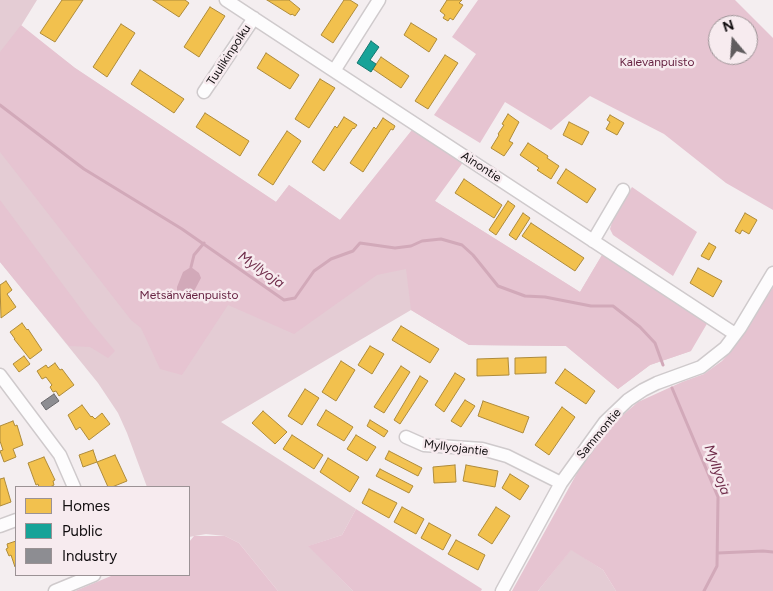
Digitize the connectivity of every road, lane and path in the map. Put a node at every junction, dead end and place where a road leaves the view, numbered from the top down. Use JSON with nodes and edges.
{"nodes":[{"id":1,"x":226,"y":0,"type":"edge"},
{"id":2,"x":379,"y":0,"type":"edge"},
{"id":3,"x":254,"y":18,"type":"junction"},
{"id":4,"x":334,"y":71,"type":"junction"},
{"id":5,"x":204,"y":92,"type":"dead end"},
{"id":6,"x":623,"y":190,"type":"dead end"},
{"id":7,"x":593,"y":241,"type":"junction"},
{"id":8,"x":773,"y":273,"type":"edge"},
{"id":9,"x":735,"y":334,"type":"junction"},
{"id":10,"x":0,"y":375,"type":"edge"},
{"id":11,"x":406,"y":437,"type":"dead end"},
{"id":12,"x":561,"y":483,"type":"junction"},
{"id":13,"x":74,"y":486,"type":"edge"},
{"id":14,"x":15,"y":520,"type":"edge"},
{"id":15,"x":0,"y":526,"type":"edge"},
{"id":16,"x":92,"y":576,"type":"edge"},
{"id":17,"x":55,"y":591,"type":"edge"},
{"id":18,"x":502,"y":591,"type":"edge"}],
"edges":[{"from":1,"to":3,"type":"street","name":"Ainontie"},
{"from":2,"to":4,"type":"street"},
{"from":3,"to":4,"type":"street","name":"Ainontie"},
{"from":3,"to":5,"type":"street","name":"Tuulikinpolku"},
{"from":4,"to":7,"type":"street","name":"Ainontie"},
{"from":6,"to":7,"type":"street"},
{"from":7,"to":9,"type":"street","name":"Ainontie"},
{"from":8,"to":9,"type":"street","name":"Sammontie"},
{"from":9,"to":12,"type":"street","name":"Sammontie"},
{"from":10,"to":13,"type":"street"},
{"from":11,"to":12,"type":"street","name":"Myllyojantie"},
{"from":12,"to":18,"type":"street","name":"Sammontie"},
{"from":14,"to":15,"type":"street"},
{"from":16,"to":17,"type":"street"}]}
